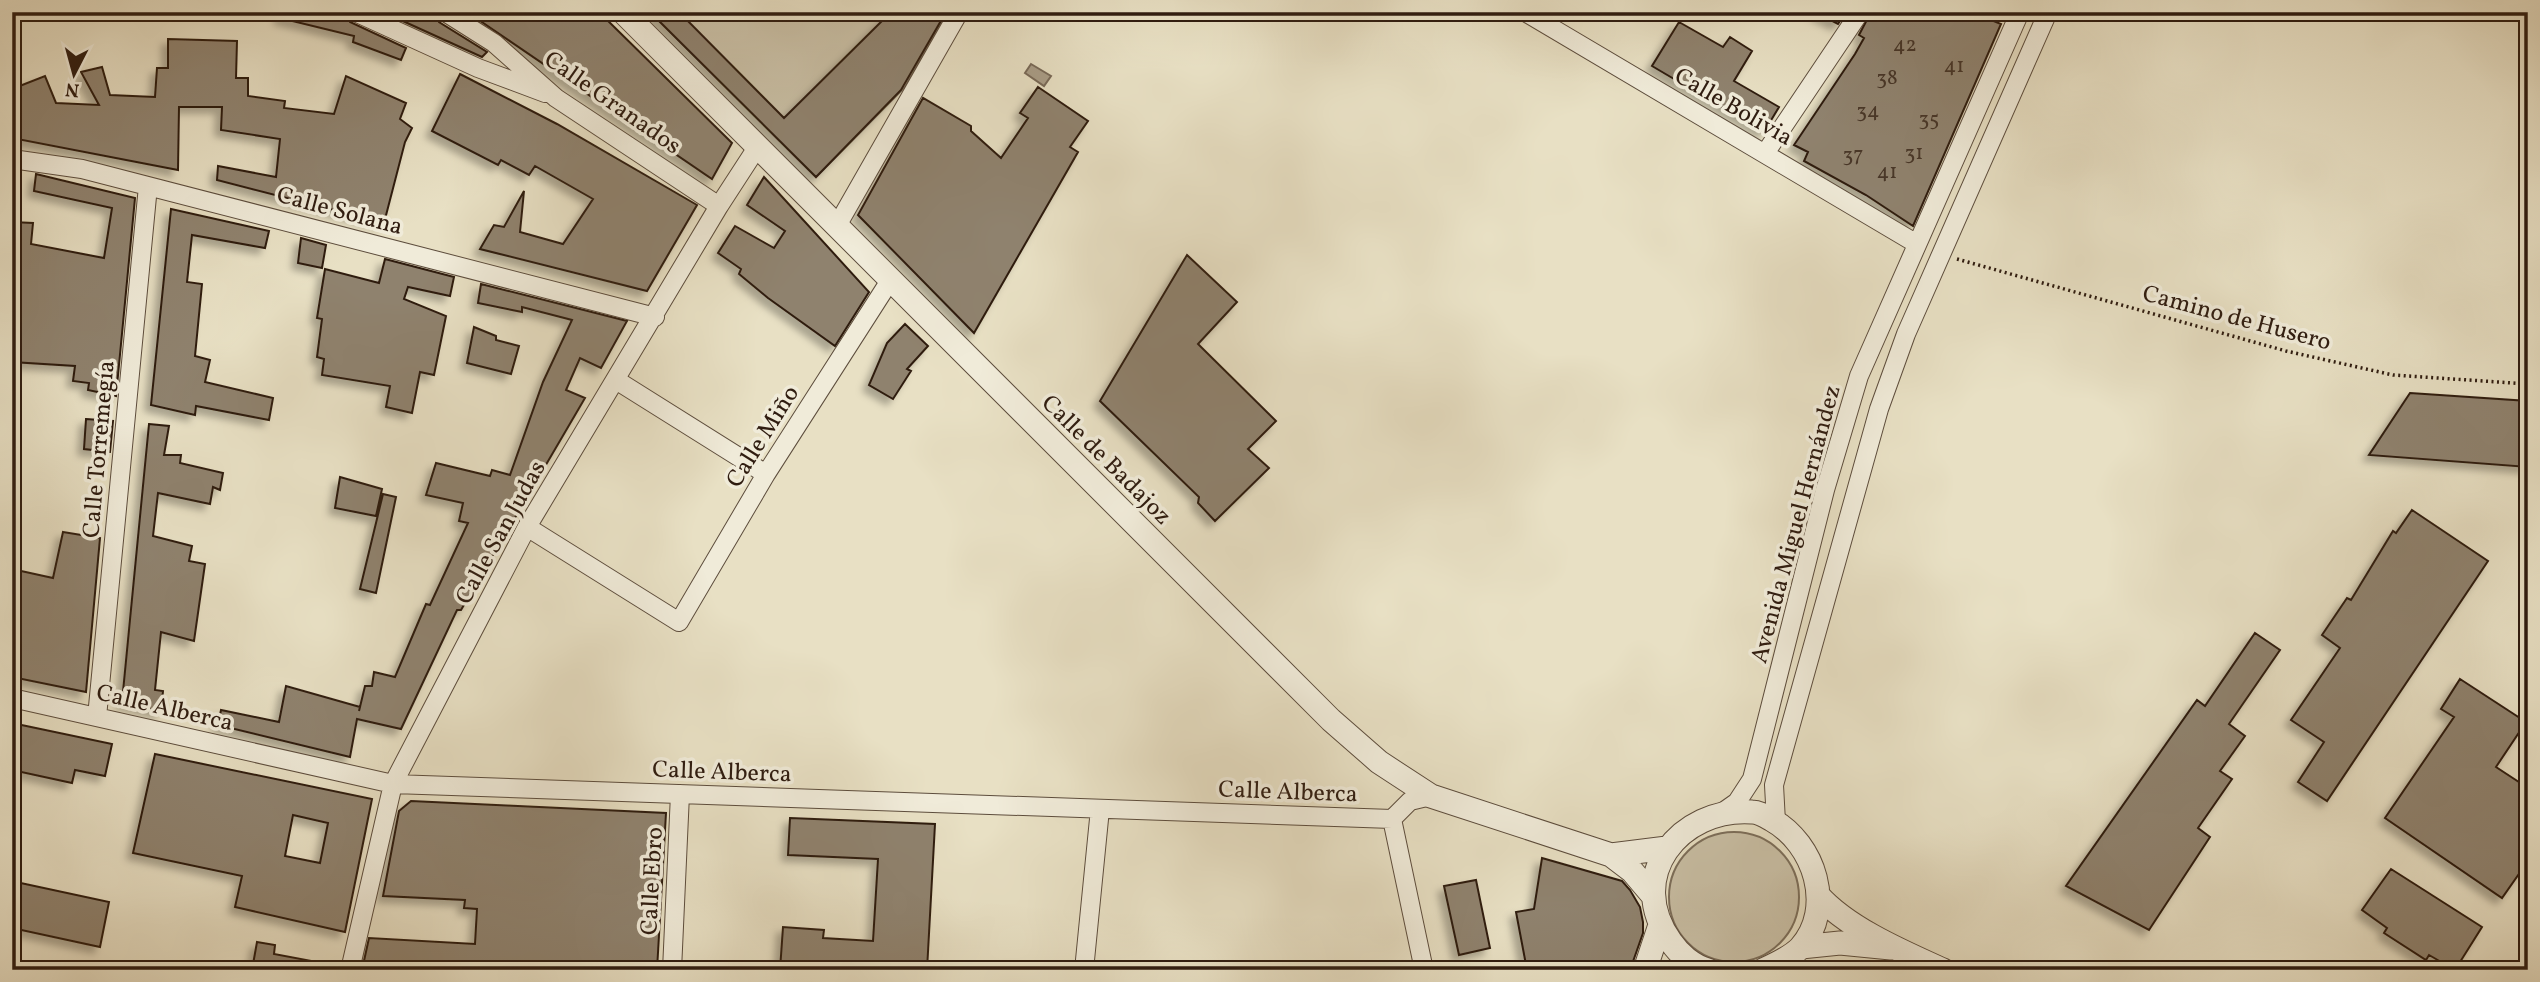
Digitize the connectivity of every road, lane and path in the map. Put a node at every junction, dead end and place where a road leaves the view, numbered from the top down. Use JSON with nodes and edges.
{"nodes":[{"id":1,"x":355,"y":12,"type":"edge"},
{"id":2,"x":445,"y":12,"type":"edge"},
{"id":3,"x":623,"y":12,"type":"edge"},
{"id":4,"x":959,"y":12,"type":"edge"},
{"id":5,"x":1525,"y":12,"type":"edge"},
{"id":6,"x":1860,"y":12,"type":"edge"},
{"id":7,"x":2020,"y":12,"type":"edge"},
{"id":8,"x":2048,"y":12,"type":"edge"},
{"id":9,"x":556,"y":98,"type":"junction"},
{"id":10,"x":758,"y":146,"type":"junction"},
{"id":11,"x":1766,"y":152,"type":"junction"},
{"id":12,"x":12,"y":159,"type":"edge"},
{"id":13,"x":148,"y":186,"type":"junction"},
{"id":14,"x":719,"y":206,"type":"junction"},
{"id":15,"x":838,"y":224,"type":"junction"},
{"id":16,"x":1917,"y":244,"type":"junction"},
{"id":17,"x":1941,"y":255,"type":"junction"},
{"id":18,"x":891,"y":279,"type":"junction"},
{"id":19,"x":654,"y":317,"type":"junction"},
{"id":20,"x":616,"y":380,"type":"junction"},
{"id":21,"x":2528,"y":384,"type":"edge"},
{"id":22,"x":766,"y":474,"type":"junction"},
{"id":23,"x":527,"y":527,"type":"junction"},
{"id":24,"x":12,"y":698,"type":"edge"},
{"id":25,"x":97,"y":717,"type":"junction"},
{"id":26,"x":393,"y":784,"type":"junction"},
{"id":27,"x":680,"y":794,"type":"junction"},
{"id":28,"x":1431,"y":796,"type":"junction"},
{"id":29,"x":1100,"y":809,"type":"junction"},
{"id":30,"x":1720,"y":814,"type":"junction"},
{"id":31,"x":1392,"y":819,"type":"junction"},
{"id":32,"x":1776,"y":822,"type":"junction"},
{"id":33,"x":1667,"y":848,"type":"junction"},
{"id":34,"x":1611,"y":855,"type":"junction"},
{"id":35,"x":1818,"y":895,"type":"junction"},
{"id":36,"x":1654,"y":897,"type":"junction"},
{"id":37,"x":1660,"y":925,"type":"junction"},
{"id":38,"x":1801,"y":947,"type":"junction"},
{"id":39,"x":1897,"y":949,"type":"junction"},
{"id":40,"x":350,"y":970,"type":"edge"},
{"id":41,"x":672,"y":970,"type":"edge"},
{"id":42,"x":1084,"y":970,"type":"edge"},
{"id":43,"x":1424,"y":970,"type":"edge"},
{"id":44,"x":1644,"y":970,"type":"edge"},
{"id":45,"x":1708,"y":970,"type":"edge"},
{"id":46,"x":1763,"y":970,"type":"edge"},
{"id":47,"x":1943,"y":970,"type":"edge"}],
"edges":[{"from":1,"to":9,"type":"street"},
{"from":2,"to":9,"type":"street","name":"Calle Granados"},
{"from":3,"to":10,"type":"street","name":"Calle de Badajoz"},
{"from":4,"to":15,"type":"street"},
{"from":5,"to":11,"type":"street","name":"Calle Bolivia"},
{"from":6,"to":11,"type":"street"},
{"from":7,"to":16,"type":"street","name":"Avenida Miguel Hernández"},
{"from":8,"to":17,"type":"street","name":"Avenida Miguel Hernández"},
{"from":9,"to":14,"type":"street","name":"Calle Granados"},
{"from":10,"to":14,"type":"street","name":"Calle San Judas"},
{"from":10,"to":15,"type":"street","name":"Calle de Badajoz"},
{"from":11,"to":16,"type":"street","name":"Calle Bolivia"},
{"from":12,"to":13,"type":"street","name":"Calle Solana"},
{"from":13,"to":19,"type":"street","name":"Calle Solana"},
{"from":13,"to":25,"type":"street","name":"Calle Torremegía"},
{"from":14,"to":19,"type":"street","name":"Calle San Judas"},
{"from":15,"to":18,"type":"street","name":"Calle de Badajoz"},
{"from":16,"to":30,"type":"street","name":"Avenida Miguel Hernández"},
{"from":17,"to":21,"type":"path","name":"Camino de Husero"},
{"from":17,"to":32,"type":"street","name":"Avenida Miguel Hernández"},
{"from":18,"to":22,"type":"street","name":"Calle Miño"},
{"from":18,"to":28,"type":"street","name":"Calle de Badajoz"},
{"from":19,"to":20,"type":"street","name":"Calle San Judas"},
{"from":20,"to":22,"type":"street"},
{"from":20,"to":23,"type":"street","name":"Calle San Judas"},
{"from":22,"to":23,"type":"street","name":"Calle Miño"},
{"from":23,"to":26,"type":"street","name":"Calle San Judas"},
{"from":24,"to":25,"type":"street","name":"Calle Alberca"},
{"from":25,"to":26,"type":"street","name":"Calle Alberca"},
{"from":26,"to":27,"type":"street","name":"Calle Alberca"},
{"from":26,"to":40,"type":"street","name":"Calle San Judas"},
{"from":27,"to":29,"type":"street","name":"Calle Alberca"},
{"from":27,"to":41,"type":"street","name":"Calle Ebro"},
{"from":28,"to":31,"type":"street","name":"Calle Alberca"},
{"from":28,"to":34,"type":"street","name":"Calle de Badajoz"},
{"from":29,"to":31,"type":"street","name":"Calle Alberca"},
{"from":29,"to":42,"type":"street"},
{"from":30,"to":32,"type":"street"},
{"from":30,"to":33,"type":"street"},
{"from":31,"to":43,"type":"street"},
{"from":32,"to":35,"type":"street"},
{"from":33,"to":34,"type":"street","name":"Calle de Badajoz"},
{"from":33,"to":36,"type":"street"},
{"from":34,"to":36,"type":"street","name":"Calle de Badajoz"},
{"from":35,"to":38,"type":"street"},
{"from":35,"to":39,"type":"street"},
{"from":36,"to":37,"type":"street"},
{"from":37,"to":44,"type":"street"},
{"from":37,"to":45,"type":"street"},
{"from":38,"to":39,"type":"street"},
{"from":38,"to":46,"type":"street"},
{"from":39,"to":47,"type":"street"}]}
